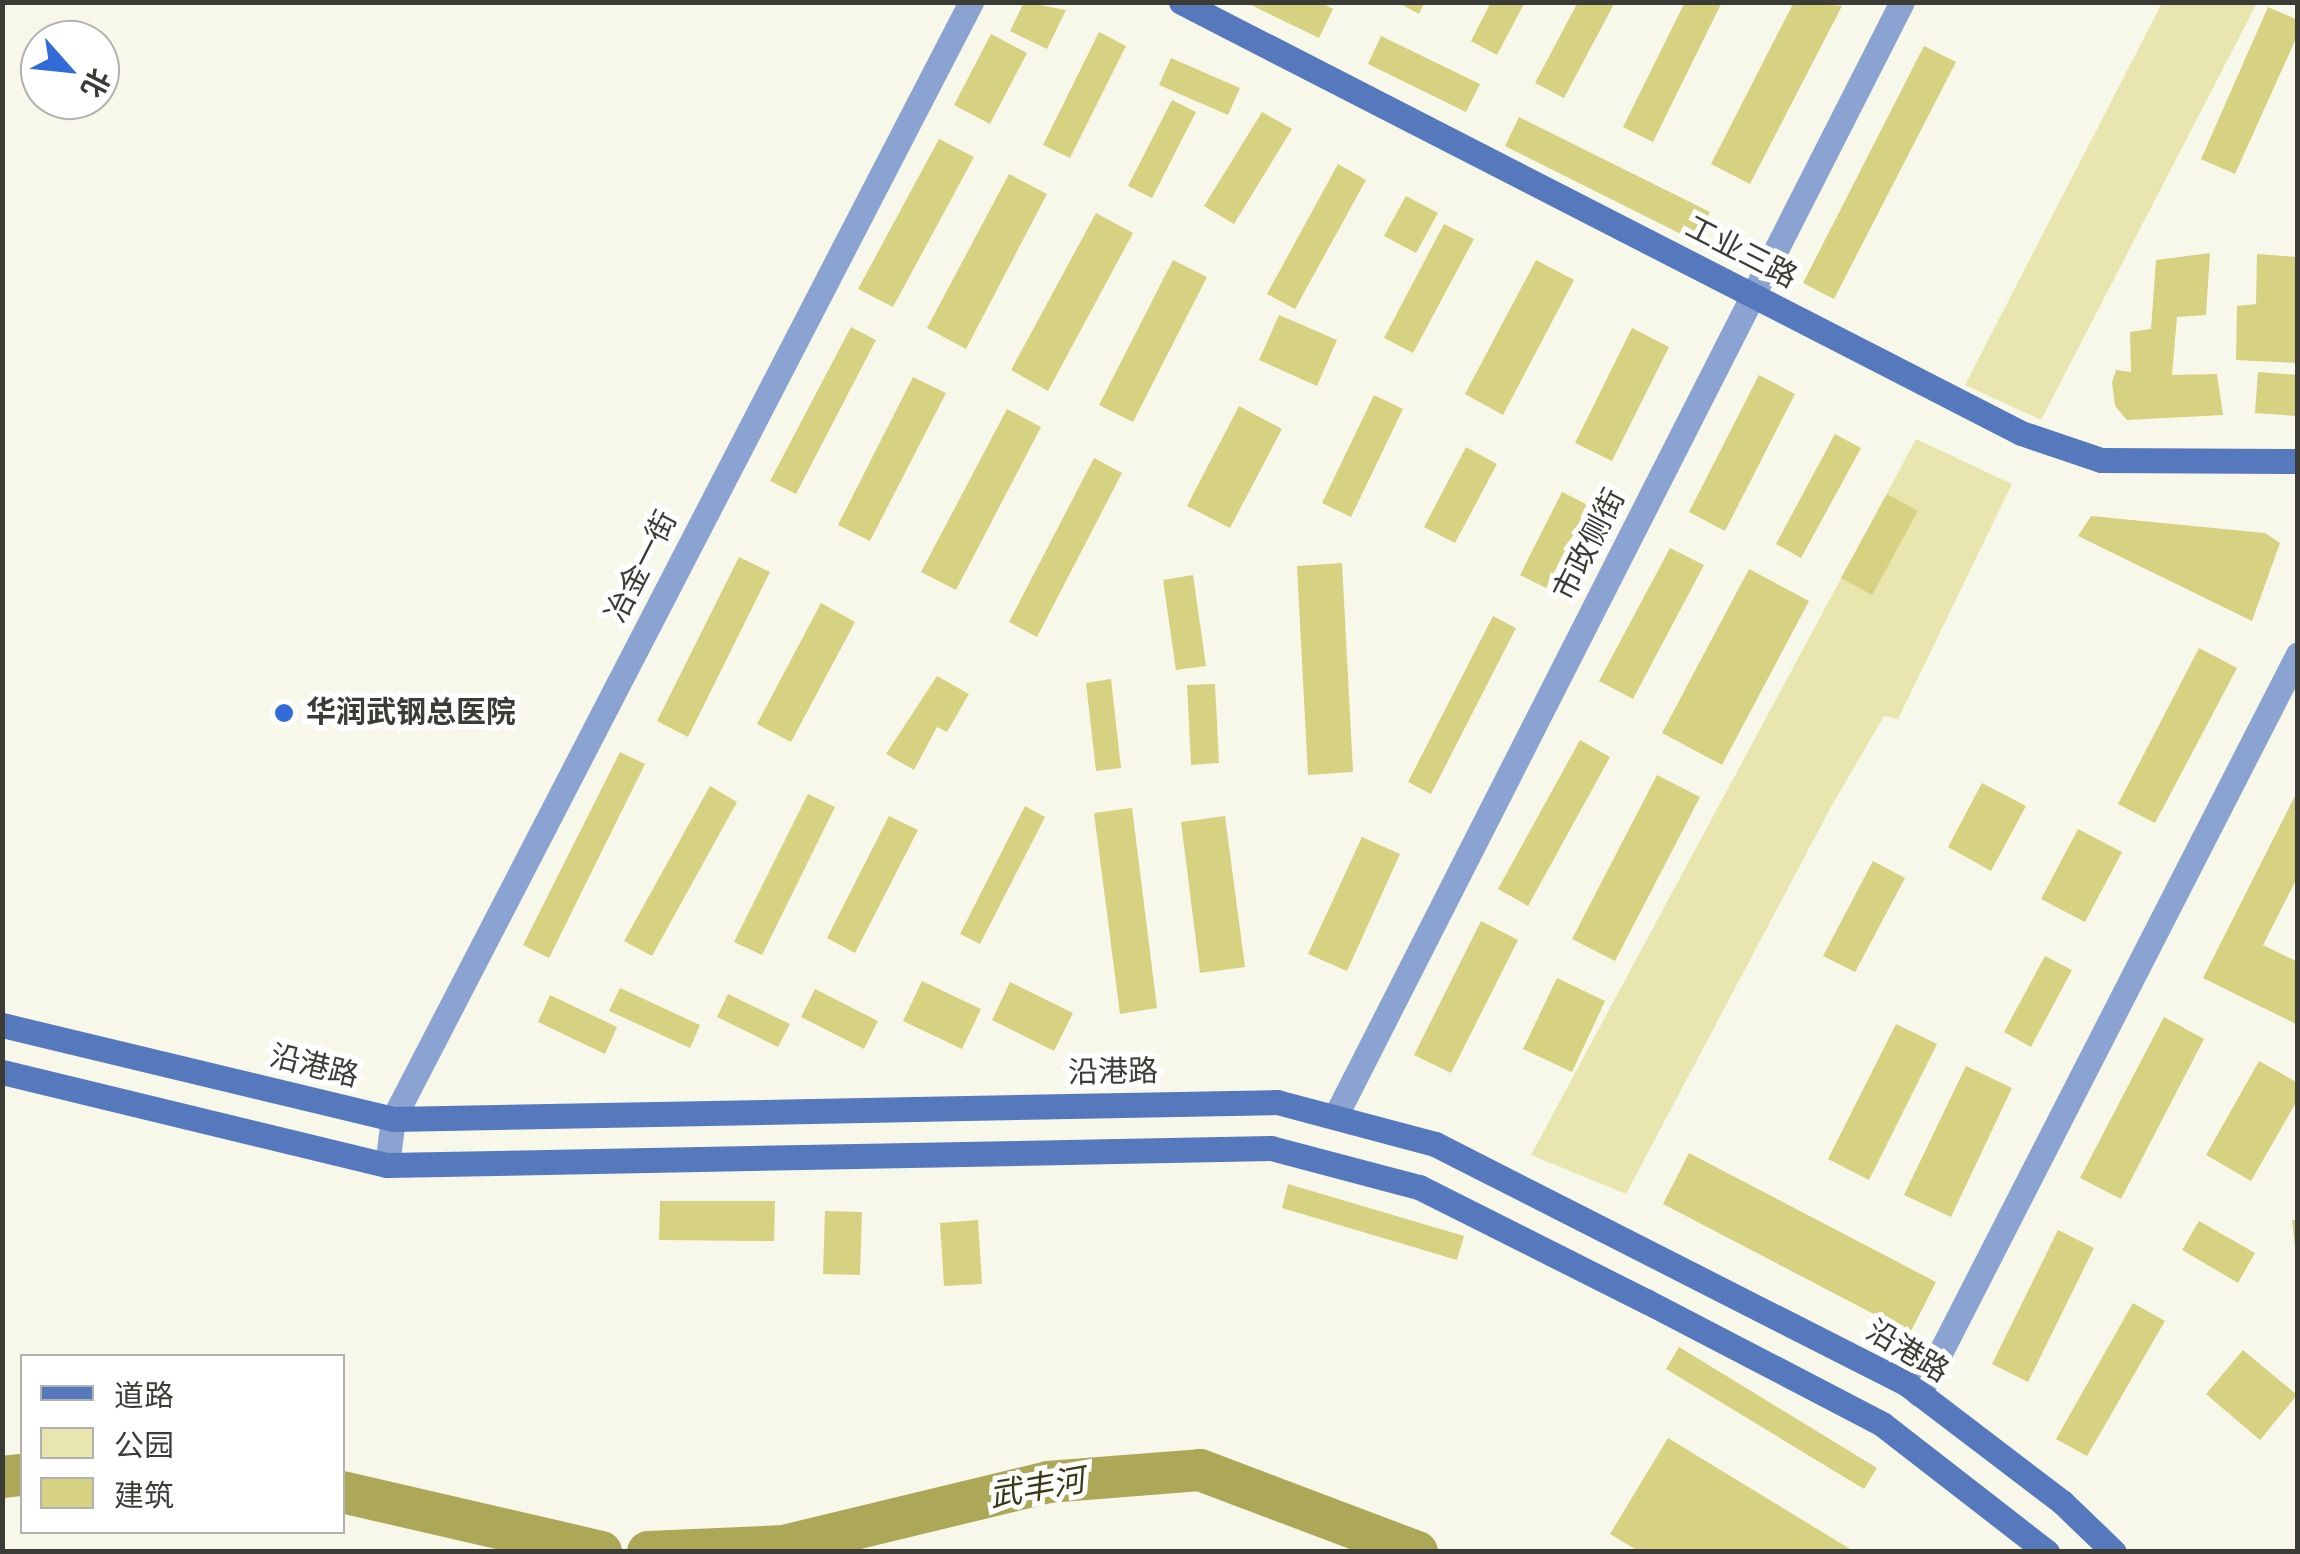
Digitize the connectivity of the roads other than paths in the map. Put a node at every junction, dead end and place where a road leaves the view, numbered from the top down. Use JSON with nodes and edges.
{"nodes":[{"id":1,"x":971,"y":2,"type":"edge"},
{"id":2,"x":1181,"y":2,"type":"edge"},
{"id":3,"x":1902,"y":2,"type":"edge"},
{"id":4,"x":1753,"y":296,"type":"junction"},
{"id":5,"x":2298,"y":461,"type":"edge"},
{"id":6,"x":2298,"y":654,"type":"edge"},
{"id":7,"x":2,"y":1025,"type":"edge"},
{"id":8,"x":2,"y":1072,"type":"edge"},
{"id":9,"x":1031,"y":1107,"type":"junction"},
{"id":10,"x":1335,"y":1118,"type":"junction"},
{"id":11,"x":393,"y":1119,"type":"junction"},
{"id":12,"x":1030,"y":1154,"type":"junction"},
{"id":13,"x":388,"y":1165,"type":"junction"},
{"id":14,"x":1920,"y":1394,"type":"junction"},
{"id":15,"x":2047,"y":1552,"type":"edge"},
{"id":16,"x":2114,"y":1552,"type":"edge"}],
"edges":[{"from":1,"to":11,"type":"street","name":"冶金一街"},
{"from":2,"to":4,"type":"main road","name":"工业三路"},
{"from":3,"to":4,"type":"street","name":"市政侧街"},
{"from":4,"to":5,"type":"main road","name":"工业三路"},
{"from":4,"to":10,"type":"street","name":"市政侧街"},
{"from":6,"to":14,"type":"street"},
{"from":7,"to":11,"type":"main road","name":"沿港路"},
{"from":8,"to":13,"type":"main road"},
{"from":9,"to":10,"type":"main road","name":"沿港路"},
{"from":9,"to":11,"type":"main road","name":"沿港路"},
{"from":9,"to":12,"type":"main road"},
{"from":10,"to":14,"type":"main road","name":"沿港路"},
{"from":11,"to":13,"type":"street","name":"冶金一街"},
{"from":12,"to":13,"type":"main road"},
{"from":12,"to":15,"type":"main road"},
{"from":14,"to":16,"type":"main road","name":"沿港路"}]}
